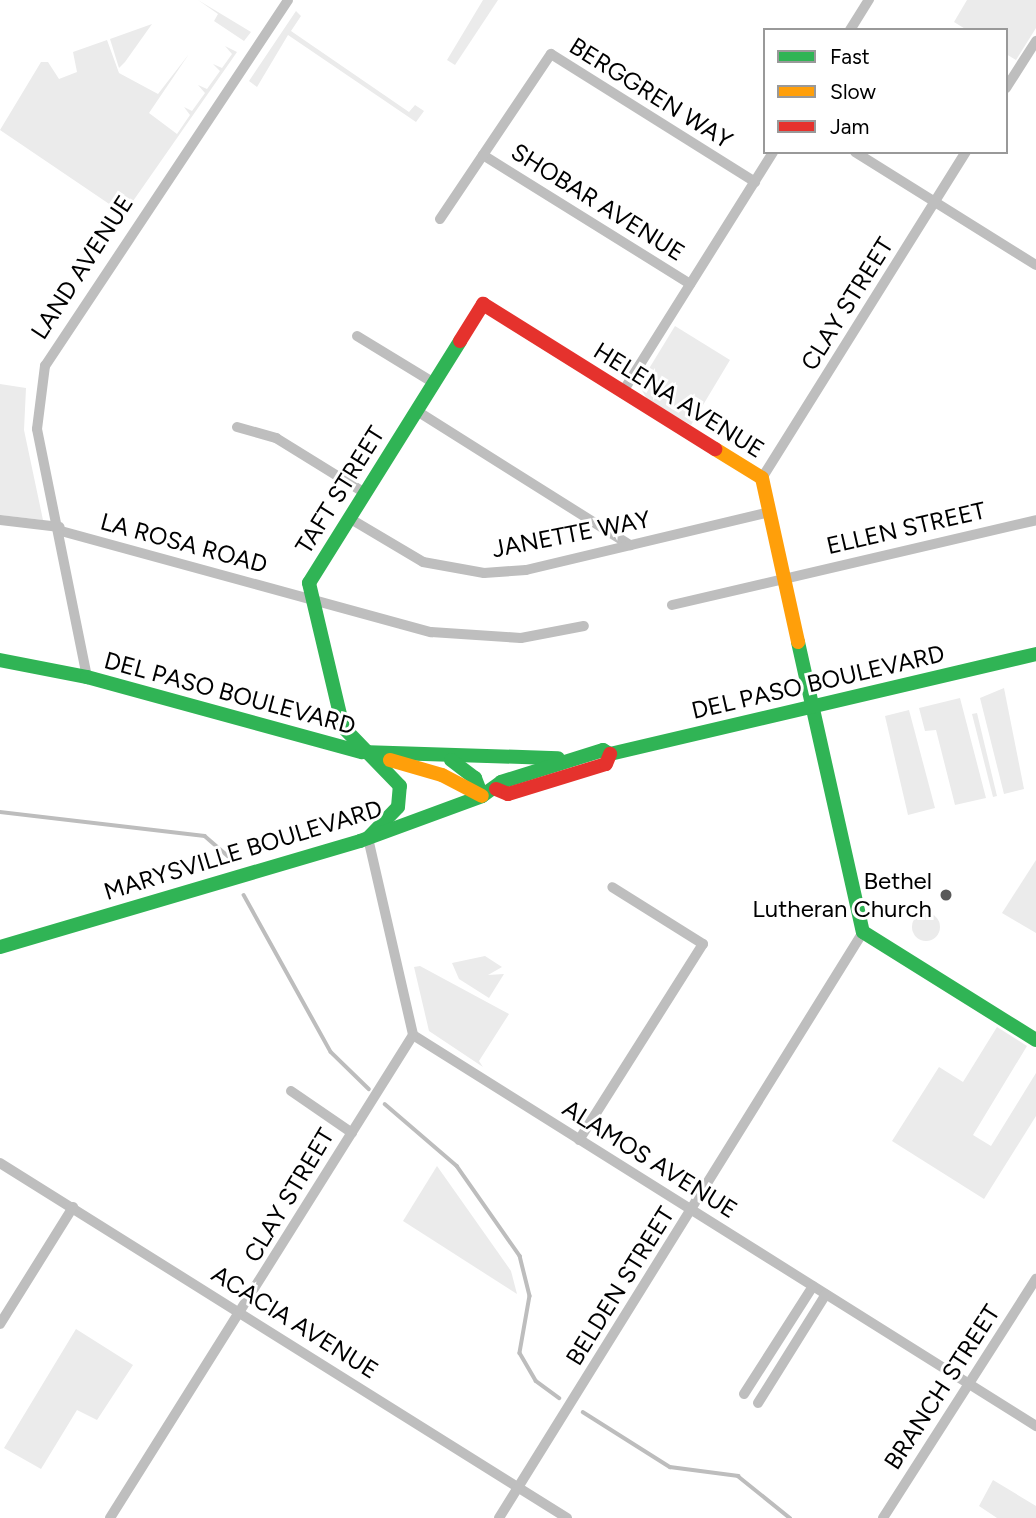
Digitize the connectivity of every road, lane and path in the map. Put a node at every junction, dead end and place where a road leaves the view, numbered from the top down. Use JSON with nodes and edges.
{"nodes":[{"id":1,"x":288,"y":0,"type":"edge"},
{"id":2,"x":869,"y":0,"type":"edge"},
{"id":3,"x":851,"y":28,"type":"edge"},
{"id":4,"x":1036,"y":41,"type":"edge"},
{"id":5,"x":1008,"y":85,"type":"edge"},
{"id":6,"x":772,"y":154,"type":"edge"},
{"id":7,"x":858,"y":154,"type":"edge"},
{"id":8,"x":965,"y":154,"type":"edge"},
{"id":9,"x":483,"y":155,"type":"junction"},
{"id":10,"x":755,"y":182,"type":"junction"},
{"id":11,"x":935,"y":202,"type":"junction"},
{"id":12,"x":440,"y":219,"type":"dead end"},
{"id":13,"x":1036,"y":265,"type":"edge"},
{"id":14,"x":690,"y":284,"type":"junction"},
{"id":15,"x":483,"y":304,"type":"joint"},
{"id":16,"x":357,"y":336,"type":"dead end"},
{"id":17,"x":434,"y":383,"type":"junction"},
{"id":18,"x":622,"y":393,"type":"junction"},
{"id":19,"x":416,"y":411,"type":"junction"},
{"id":20,"x":237,"y":427,"type":"dead end"},
{"id":21,"x":762,"y":478,"type":"junction"},
{"id":22,"x":365,"y":493,"type":"junction"},
{"id":23,"x":770,"y":512,"type":"junction"},
{"id":24,"x":349,"y":519,"type":"junction"},
{"id":25,"x":0,"y":520,"type":"edge"},
{"id":26,"x":1036,"y":520,"type":"edge"},
{"id":27,"x":61,"y":529,"type":"junction"},
{"id":28,"x":630,"y":545,"type":"junction"},
{"id":29,"x":785,"y":577,"type":"junction"},
{"id":30,"x":313,"y":600,"type":"junction"},
{"id":31,"x":672,"y":605,"type":"dead end"},
{"id":32,"x":584,"y":626,"type":"dead end"},
{"id":33,"x":1036,"y":654,"type":"edge"},
{"id":34,"x":0,"y":660,"type":"edge"},
{"id":35,"x":87,"y":677,"type":"junction"},
{"id":36,"x":814,"y":705,"type":"junction"},
{"id":37,"x":362,"y":752,"type":"junction"},
{"id":38,"x":610,"y":754,"type":"junction"},
{"id":39,"x":584,"y":756,"type":"junction"},
{"id":40,"x":450,"y":760,"type":"junction"},
{"id":41,"x":496,"y":789,"type":"junction"},
{"id":42,"x":482,"y":796,"type":"junction"},
{"id":43,"x":368,"y":838,"type":"junction"},
{"id":44,"x":611,"y":887,"type":"dead end"},
{"id":45,"x":863,"y":932,"type":"junction"},
{"id":46,"x":0,"y":947,"type":"edge"},
{"id":47,"x":413,"y":1035,"type":"junction"},
{"id":48,"x":1036,"y":1040,"type":"edge"},
{"id":49,"x":291,"y":1091,"type":"dead end"},
{"id":50,"x":352,"y":1133,"type":"junction"},
{"id":51,"x":579,"y":1140,"type":"junction"},
{"id":52,"x":0,"y":1163,"type":"edge"},
{"id":53,"x":74,"y":1207,"type":"junction"},
{"id":54,"x":693,"y":1210,"type":"junction"},
{"id":55,"x":1036,"y":1279,"type":"edge"},
{"id":56,"x":813,"y":1286,"type":"junction"},
{"id":57,"x":827,"y":1294,"type":"junction"},
{"id":58,"x":242,"y":1314,"type":"junction"},
{"id":59,"x":0,"y":1324,"type":"edge"},
{"id":60,"x":753,"y":1380,"type":"junction"},
{"id":61,"x":970,"y":1385,"type":"junction"},
{"id":62,"x":767,"y":1389,"type":"junction"},
{"id":63,"x":744,"y":1394,"type":"dead end"},
{"id":64,"x":758,"y":1403,"type":"dead end"},
{"id":65,"x":1036,"y":1426,"type":"edge"},
{"id":66,"x":518,"y":1487,"type":"junction"},
{"id":67,"x":110,"y":1518,"type":"edge"},
{"id":68,"x":499,"y":1518,"type":"edge"},
{"id":69,"x":567,"y":1518,"type":"edge"},
{"id":70,"x":883,"y":1518,"type":"edge"}],
"edges":[{"from":1,"to":27,"type":"street","name":"LAND AVENUE"},
{"from":2,"to":3,"type":"street"},
{"from":4,"to":5,"type":"street"},
{"from":6,"to":10,"type":"street"},
{"from":7,"to":11,"type":"street"},
{"from":8,"to":11,"type":"street","name":"CLAY STREET"},
{"from":9,"to":10,"type":"street","name":"BERGGREN WAY"},
{"from":9,"to":12,"type":"street","name":"BERGGREN WAY"},
{"from":9,"to":14,"type":"street","name":"SHOBAR AVENUE"},
{"from":10,"to":14,"type":"street"},
{"from":11,"to":13,"type":"street"},
{"from":11,"to":21,"type":"street","name":"CLAY STREET"},
{"from":14,"to":18,"type":"street"},
{"from":15,"to":17,"type":"main road","name":"TAFT STREET"},
{"from":15,"to":18,"type":"main road","name":"HELENA AVENUE"},
{"from":16,"to":17,"type":"street"},
{"from":17,"to":19,"type":"main road","name":"TAFT STREET"},
{"from":18,"to":21,"type":"main road","name":"HELENA AVENUE"},
{"from":19,"to":22,"type":"main road","name":"TAFT STREET"},
{"from":19,"to":28,"type":"street"},
{"from":20,"to":22,"type":"street"},
{"from":21,"to":23,"type":"main road","name":"HELENA AVENUE"},
{"from":22,"to":24,"type":"main road","name":"TAFT STREET"},
{"from":23,"to":28,"type":"street","name":"JANETTE WAY"},
{"from":23,"to":29,"type":"main road","name":"HELENA AVENUE"},
{"from":24,"to":28,"type":"street","name":"JANETTE WAY"},
{"from":24,"to":30,"type":"main road","name":"TAFT STREET"},
{"from":25,"to":27,"type":"street","name":"LA ROSA ROAD"},
{"from":26,"to":29,"type":"street","name":"ELLEN STREET"},
{"from":27,"to":30,"type":"street","name":"LA ROSA ROAD"},
{"from":27,"to":35,"type":"street","name":"LAND AVENUE"},
{"from":29,"to":31,"type":"street"},
{"from":29,"to":36,"type":"main road","name":"HELENA AVENUE"},
{"from":30,"to":32,"type":"street","name":"LA ROSA ROAD"},
{"from":30,"to":37,"type":"main road","name":"TAFT STREET"},
{"from":33,"to":36,"type":"main road","name":"DEL PASO BOULEVARD"},
{"from":34,"to":35,"type":"main road","name":"DEL PASO BOULEVARD"},
{"from":35,"to":37,"type":"main road","name":"DEL PASO BOULEVARD"},
{"from":36,"to":38,"type":"main road","name":"DEL PASO BOULEVARD"},
{"from":36,"to":45,"type":"main road","name":"HELENA AVENUE"},
{"from":37,"to":40,"type":"main road","name":"DEL PASO BOULEVARD"},
{"from":37,"to":42,"type":"main road"},
{"from":37,"to":43,"type":"main road"},
{"from":38,"to":39,"type":"main road","name":"MARYSVILLE BOULEVARD"},
{"from":38,"to":41,"type":"main road","name":"MARYSVILLE BOULEVARD"},
{"from":39,"to":40,"type":"main road","name":"DEL PASO BOULEVARD"},
{"from":39,"to":41,"type":"main road","name":"MARYSVILLE BOULEVARD"},
{"from":40,"to":42,"type":"main road"},
{"from":41,"to":42,"type":"main road","name":"MARYSVILLE BOULEVARD"},
{"from":42,"to":43,"type":"main road","name":"MARYSVILLE BOULEVARD"},
{"from":43,"to":46,"type":"main road","name":"MARYSVILLE BOULEVARD"},
{"from":43,"to":47,"type":"street"},
{"from":44,"to":51,"type":"street"},
{"from":45,"to":48,"type":"main road"},
{"from":45,"to":54,"type":"street","name":"BELDEN STREET"},
{"from":47,"to":50,"type":"street","name":"CLAY STREET"},
{"from":47,"to":51,"type":"street","name":"ALAMOS AVENUE"},
{"from":49,"to":50,"type":"street"},
{"from":50,"to":58,"type":"street","name":"CLAY STREET"},
{"from":51,"to":54,"type":"street","name":"ALAMOS AVENUE"},
{"from":52,"to":53,"type":"street","name":"ACACIA AVENUE"},
{"from":53,"to":58,"type":"street","name":"ACACIA AVENUE"},
{"from":53,"to":59,"type":"street"},
{"from":54,"to":56,"type":"street","name":"ALAMOS AVENUE"},
{"from":54,"to":66,"type":"street","name":"BELDEN STREET"},
{"from":55,"to":61,"type":"street","name":"BRANCH STREET"},
{"from":56,"to":57,"type":"street","name":"ALAMOS AVENUE"},
{"from":56,"to":60,"type":"street"},
{"from":57,"to":61,"type":"street","name":"ALAMOS AVENUE"},
{"from":57,"to":62,"type":"street"},
{"from":58,"to":66,"type":"street","name":"ACACIA AVENUE"},
{"from":58,"to":67,"type":"street","name":"CLAY STREET"},
{"from":60,"to":62,"type":"street"},
{"from":60,"to":63,"type":"street"},
{"from":61,"to":65,"type":"street","name":"ALAMOS AVENUE"},
{"from":61,"to":70,"type":"street","name":"BRANCH STREET"},
{"from":62,"to":64,"type":"street"},
{"from":66,"to":68,"type":"street","name":"BELDEN STREET"},
{"from":66,"to":69,"type":"street","name":"ACACIA AVENUE"}]}
